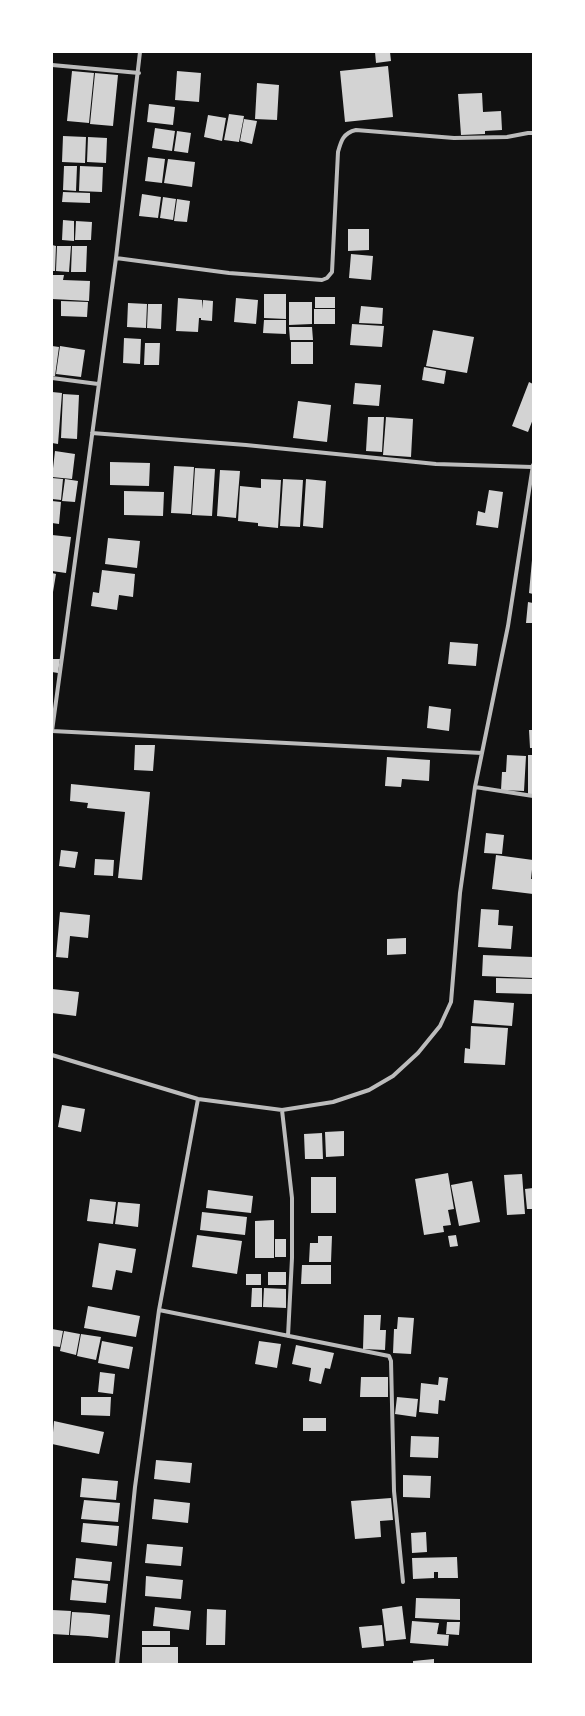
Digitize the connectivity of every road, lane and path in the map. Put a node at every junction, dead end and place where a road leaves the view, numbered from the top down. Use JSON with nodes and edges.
{"nodes":[{"id":1,"x":140,"y":52,"type":"edge"},
{"id":2,"x":52,"y":65,"type":"edge"},
{"id":3,"x":139,"y":73,"type":"junction"},
{"id":4,"x":533,"y":133,"type":"edge"},
{"id":5,"x":116,"y":258,"type":"junction"},
{"id":6,"x":52,"y":378,"type":"edge"},
{"id":7,"x":98,"y":384,"type":"junction"},
{"id":8,"x":92,"y":433,"type":"junction"},
{"id":9,"x":533,"y":466,"type":"edge"},
{"id":10,"x":52,"y":731,"type":"edge"},
{"id":11,"x":482,"y":753,"type":"junction"},
{"id":12,"x":475,"y":787,"type":"junction"},
{"id":13,"x":533,"y":796,"type":"edge"},
{"id":14,"x":52,"y":1055,"type":"edge"},
{"id":15,"x":198,"y":1100,"type":"junction"},
{"id":16,"x":282,"y":1110,"type":"junction"},
{"id":17,"x":159,"y":1310,"type":"junction"},
{"id":18,"x":288,"y":1336,"type":"junction"},
{"id":19,"x":402,"y":1582,"type":"dead end"},
{"id":20,"x":117,"y":1664,"type":"edge"}],
"edges":[{"from":1,"to":3,"type":"street"},
{"from":2,"to":3,"type":"street"},
{"from":3,"to":5,"type":"street"},
{"from":4,"to":5,"type":"street"},
{"from":5,"to":7,"type":"street"},
{"from":6,"to":7,"type":"street"},
{"from":7,"to":8,"type":"street"},
{"from":8,"to":9,"type":"street"},
{"from":8,"to":10,"type":"street"},
{"from":9,"to":11,"type":"street"},
{"from":10,"to":11,"type":"street"},
{"from":11,"to":12,"type":"street"},
{"from":12,"to":13,"type":"street"},
{"from":12,"to":16,"type":"street"},
{"from":14,"to":15,"type":"street"},
{"from":15,"to":16,"type":"street"},
{"from":15,"to":17,"type":"street"},
{"from":16,"to":18,"type":"street"},
{"from":17,"to":18,"type":"street"},
{"from":17,"to":20,"type":"street"},
{"from":18,"to":19,"type":"street"}]}
